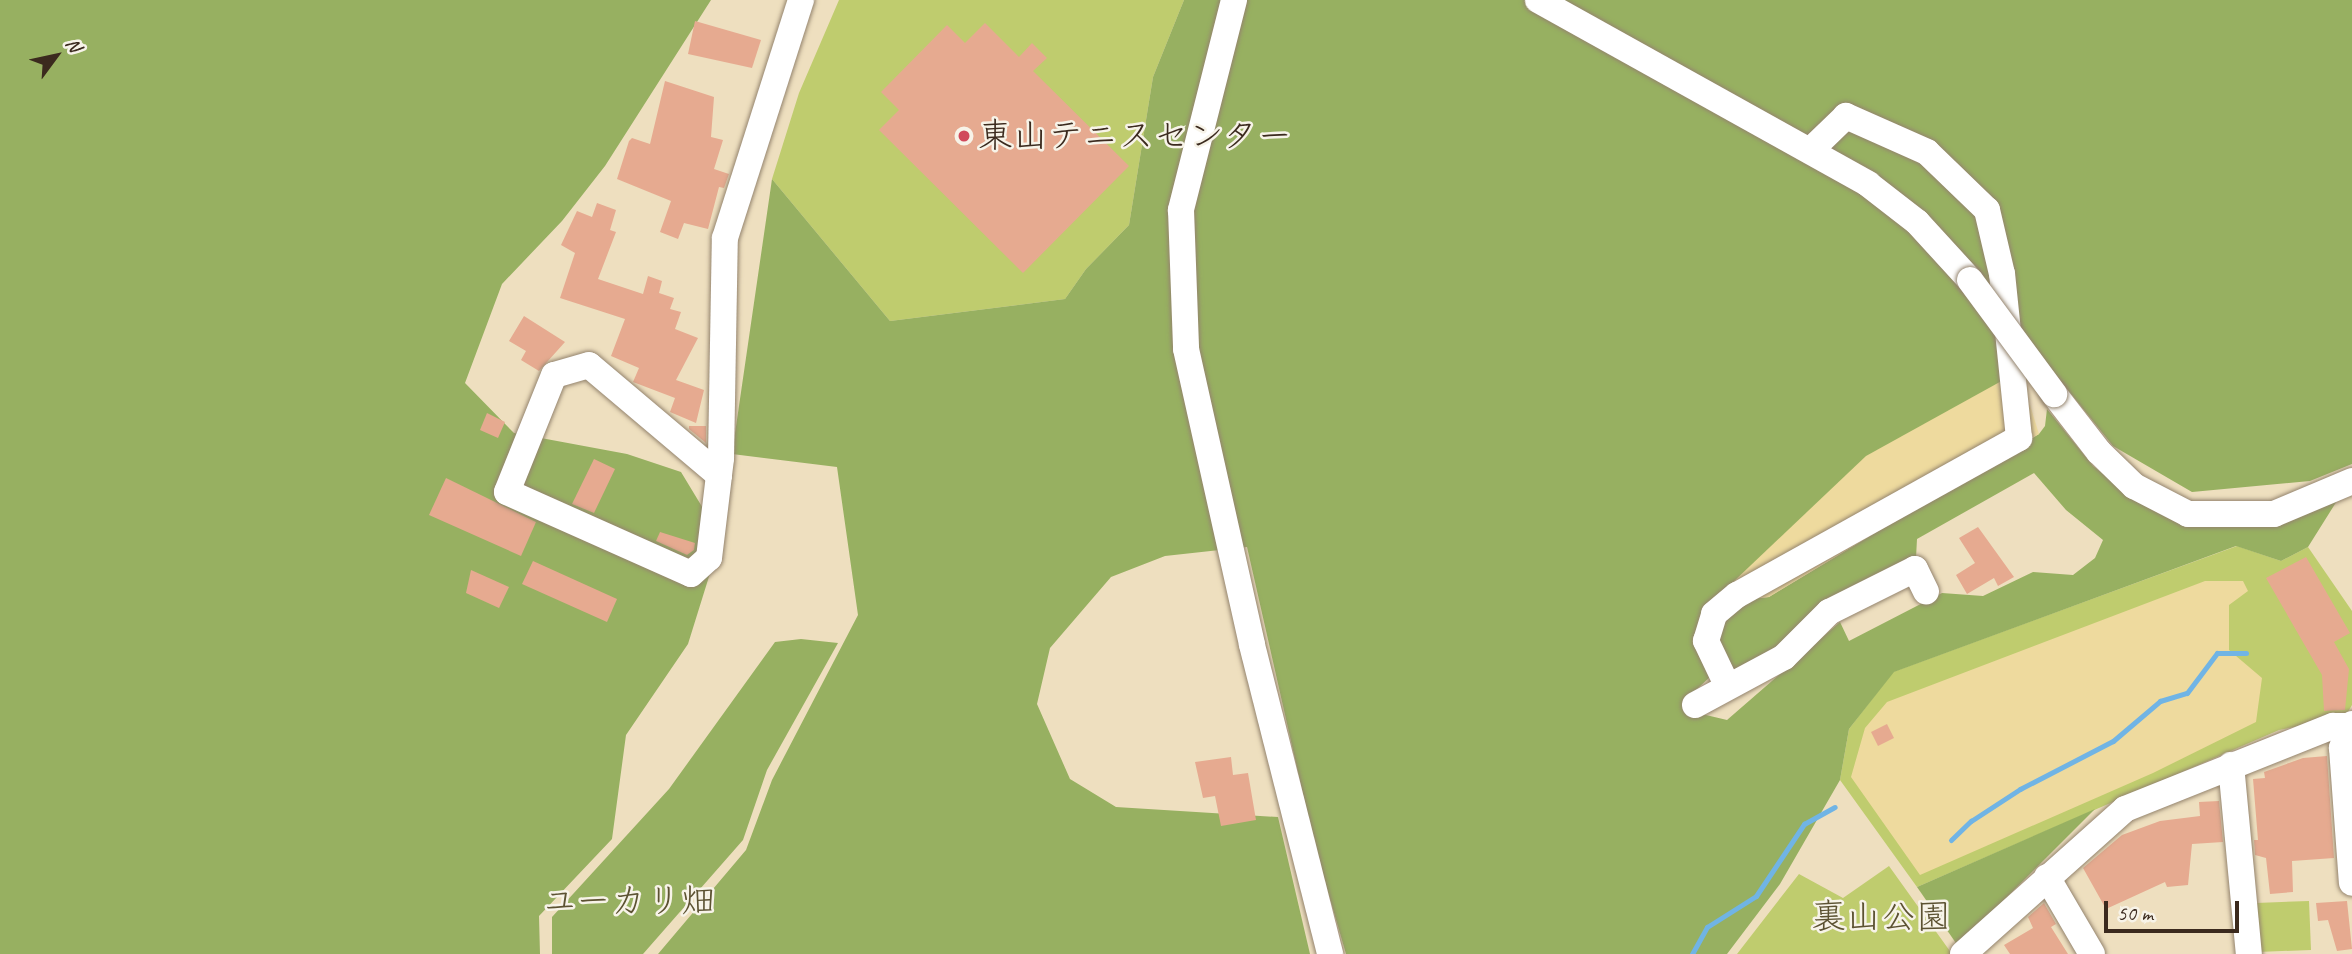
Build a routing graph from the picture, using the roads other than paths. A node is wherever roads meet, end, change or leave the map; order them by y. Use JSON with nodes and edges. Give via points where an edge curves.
{"nodes":[{"id":1,"x":801,"y":0,"type":"edge"},
{"id":2,"x":1234,"y":0,"type":"edge"},
{"id":3,"x":1538,"y":0,"type":"edge"},
{"id":4,"x":1812,"y":149,"type":"junction"},
{"id":5,"x":719,"y":475,"type":"junction"},
{"id":6,"x":2352,"y":481,"type":"edge"},
{"id":7,"x":1926,"y":592,"type":"dead end"},
{"id":8,"x":1727,"y":685,"type":"junction"},
{"id":9,"x":1695,"y":705,"type":"dead end"},
{"id":10,"x":2351,"y":725,"type":"edge"},
{"id":11,"x":2231,"y":765,"type":"junction"},
{"id":12,"x":2047,"y":877,"type":"junction"},
{"id":13,"x":2352,"y":883,"type":"edge"},
{"id":14,"x":1329,"y":954,"type":"edge"},
{"id":15,"x":1964,"y":954,"type":"edge"},
{"id":16,"x":2092,"y":954,"type":"edge"},
{"id":17,"x":2249,"y":954,"type":"edge"}],
"edges":[{"from":1,"to":5,"type":"street","via":[[724,237]]},
{"from":2,"to":14,"type":"street","via":[[1181,210],[1186,349],[1252,645]]},
{"from":3,"to":4,"type":"street"},
{"from":4,"to":6,"type":"street","bridge":true,"via":[[1917,222],[1970,281],[2099,452],[2134,486],[2188,514],[2274,514]]},
{"from":4,"to":8,"type":"street","via":[[1846,116],[1927,152],[1987,210],[2002,274],[2019,438],[1737,595],[1714,614],[1706,641]]},
{"from":5,"to":5,"type":"street","via":[[709,558],[691,574],[507,492],[554,375],[589,365]]},
{"from":7,"to":8,"type":"street","via":[[1914,569],[1829,612],[1784,657]]},
{"from":8,"to":9,"type":"street"},
{"from":10,"to":11,"type":"street","via":[[2333,726]]},
{"from":10,"to":13,"type":"street","via":[[2342,748]]},
{"from":11,"to":12,"type":"street","via":[[2125,809]]},
{"from":11,"to":17,"type":"street"},
{"from":12,"to":15,"type":"street"},
{"from":12,"to":16,"type":"street"}]}
